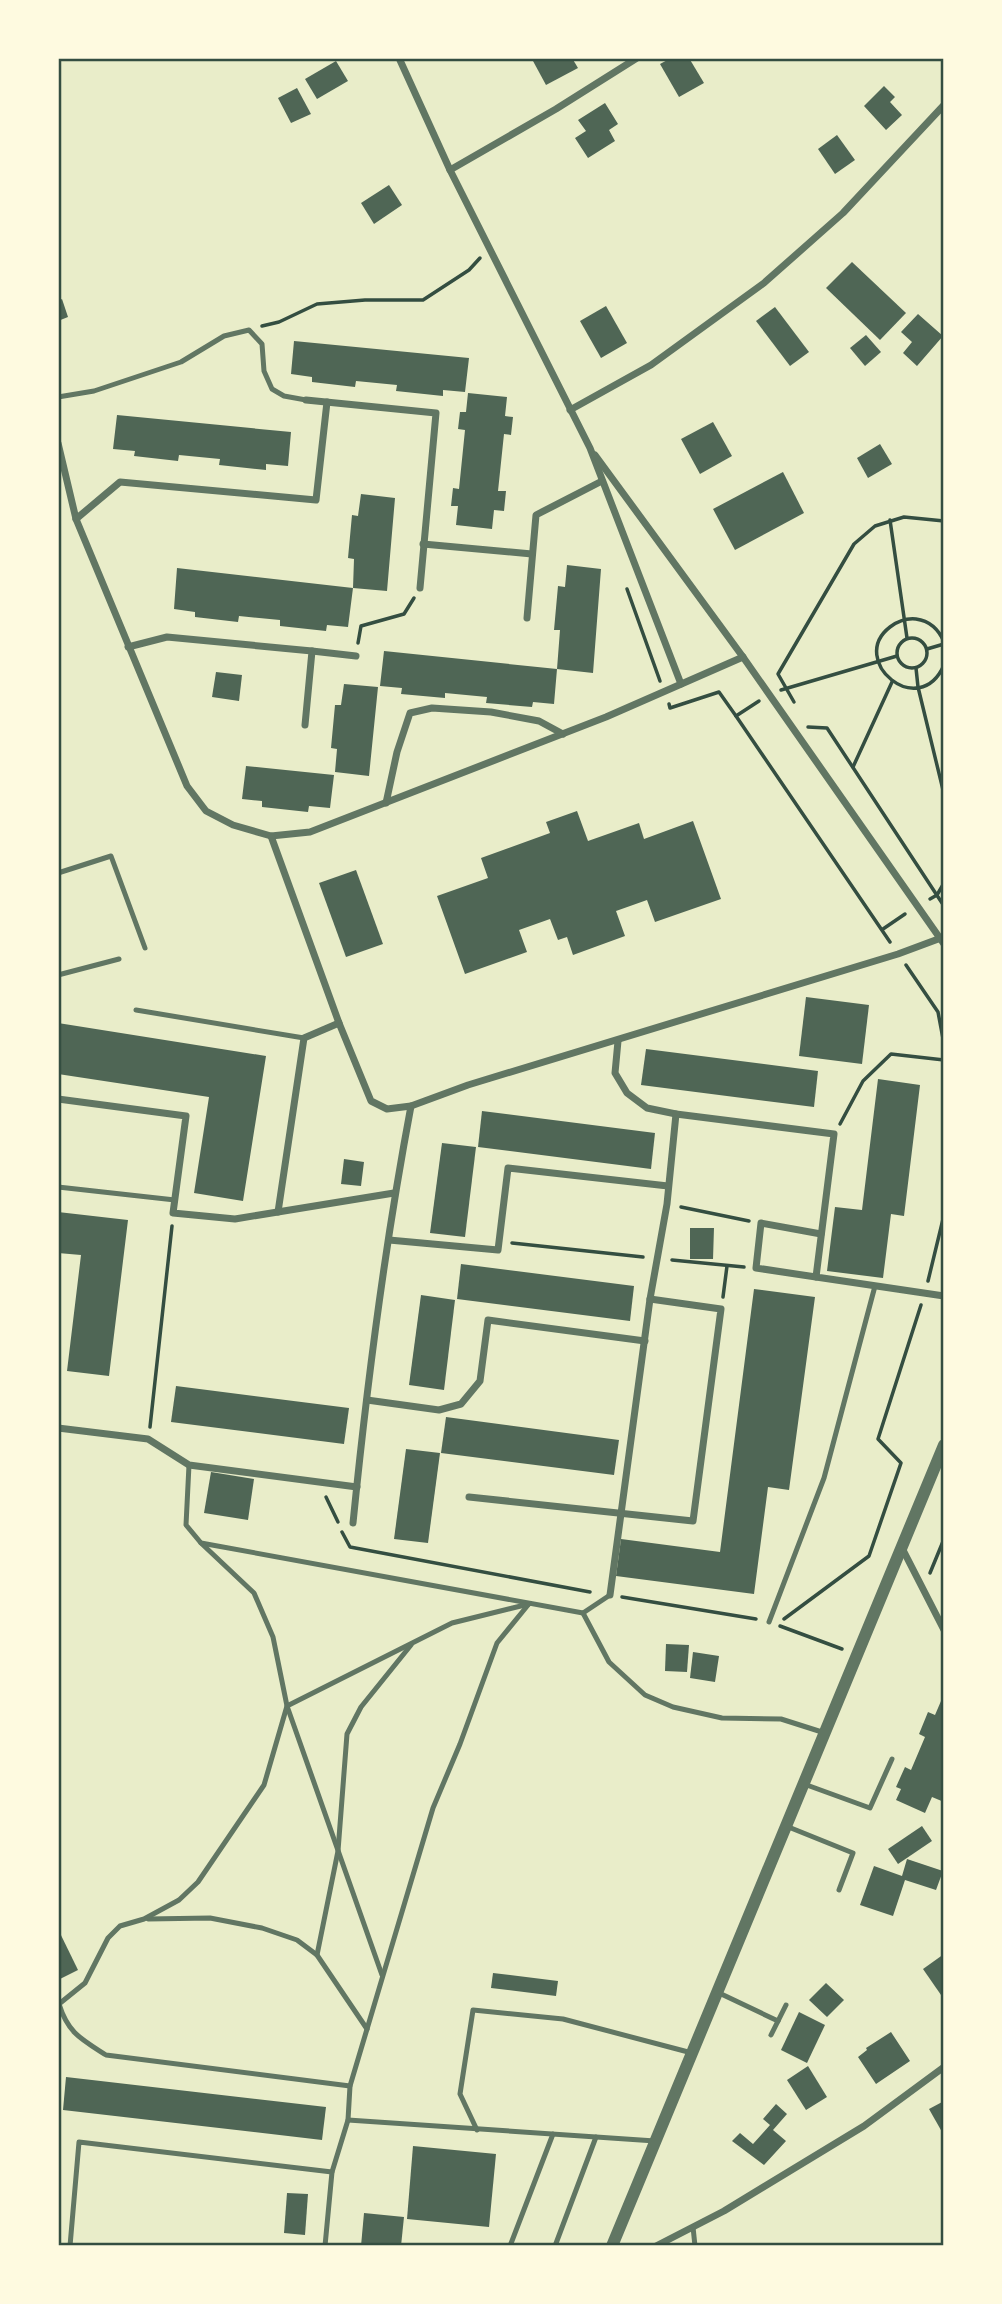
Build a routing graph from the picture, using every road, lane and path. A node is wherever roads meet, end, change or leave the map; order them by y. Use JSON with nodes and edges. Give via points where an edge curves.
{"nodes":[{"id":1,"x":399,"y":58,"type":"edge"},
{"id":2,"x":637,"y":58,"type":"edge"},
{"id":3,"x":944,"y":105,"type":"edge"},
{"id":4,"x":450,"y":170,"type":"junction"},
{"id":5,"x":490,"y":248,"type":"junction"},
{"id":6,"x":249,"y":330,"type":"junction"},
{"id":7,"x":58,"y":397,"type":"edge"},
{"id":8,"x":306,"y":400,"type":"joint"},
{"id":9,"x":327,"y":402,"type":"junction"},
{"id":10,"x":570,"y":411,"type":"junction"},
{"id":11,"x":58,"y":443,"type":"edge"},
{"id":12,"x":590,"y":448,"type":"junction"},
{"id":13,"x":602,"y":481,"type":"junction"},
{"id":14,"x":76,"y":519,"type":"junction"},
{"id":15,"x":890,"y":520,"type":"junction"},
{"id":16,"x":944,"y":521,"type":"edge"},
{"id":17,"x":424,"y":544,"type":"junction"},
{"id":18,"x":532,"y":554,"type":"junction"},
{"id":19,"x":420,"y":588,"type":"joint"},
{"id":20,"x":527,"y":618,"type":"dead end"},
{"id":21,"x":905,"y":619,"type":"junction"},
{"id":22,"x":907,"y":638,"type":"junction"},
{"id":23,"x":944,"y":643,"type":"edge"},
{"id":24,"x":128,"y":647,"type":"junction"},
{"id":25,"x":927,"y":649,"type":"junction"},
{"id":26,"x":312,"y":651,"type":"junction"},
{"id":27,"x":356,"y":656,"type":"joint"},
{"id":28,"x":897,"y":656,"type":"junction"},
{"id":29,"x":743,"y":657,"type":"junction"},
{"id":30,"x":878,"y":661,"type":"junction"},
{"id":31,"x":944,"y":665,"type":"edge"},
{"id":32,"x":916,"y":668,"type":"junction"},
{"id":33,"x":892,"y":682,"type":"junction"},
{"id":34,"x":681,"y":684,"type":"junction"},
{"id":35,"x":918,"y":687,"type":"junction"},
{"id":36,"x":786,"y":688,"type":"junction"},
{"id":37,"x":769,"y":694,"type":"junction"},
{"id":38,"x":797,"y":708,"type":"dead end"},
{"id":39,"x":736,"y":716,"type":"dead end"},
{"id":40,"x":802,"y":717,"type":"dead end"},
{"id":41,"x":305,"y":725,"type":"dead end"},
{"id":42,"x":563,"y":734,"type":"junction"},
{"id":43,"x":853,"y":767,"type":"junction"},
{"id":44,"x":944,"y":794,"type":"edge"},
{"id":45,"x":386,"y":803,"type":"junction"},
{"id":46,"x":271,"y":836,"type":"junction"},
{"id":47,"x":58,"y":873,"type":"edge"},
{"id":48,"x":944,"y":883,"type":"edge"},
{"id":49,"x":937,"y":895,"type":"junction"},
{"id":50,"x":918,"y":905,"type":"junction"},
{"id":51,"x":944,"y":906,"type":"edge"},
{"id":52,"x":883,"y":929,"type":"junction"},
{"id":53,"x":943,"y":941,"type":"edge"},
{"id":54,"x":145,"y":948,"type":"dead end"},
{"id":55,"x":898,"y":954,"type":"junction"},
{"id":56,"x":119,"y":959,"type":"dead end"},
{"id":57,"x":58,"y":975,"type":"edge"},
{"id":58,"x":136,"y":1010,"type":"dead end"},
{"id":59,"x":339,"y":1023,"type":"junction"},
{"id":60,"x":304,"y":1038,"type":"junction"},
{"id":61,"x":618,"y":1041,"type":"junction"},
{"id":62,"x":944,"y":1044,"type":"edge"},
{"id":63,"x":944,"y":1060,"type":"edge"},
{"id":64,"x":58,"y":1099,"type":"edge"},
{"id":65,"x":411,"y":1106,"type":"junction"},
{"id":66,"x":676,"y":1114,"type":"junction"},
{"id":67,"x":834,"y":1134,"type":"junction"},
{"id":68,"x":668,"y":1186,"type":"junction"},
{"id":69,"x":58,"y":1187,"type":"edge"},
{"id":70,"x":394,"y":1193,"type":"junction"},
{"id":71,"x":176,"y":1200,"type":"junction"},
{"id":72,"x":667,"y":1204,"type":"junction"},
{"id":73,"x":278,"y":1212,"type":"junction"},
{"id":74,"x":173,"y":1213,"type":"junction"},
{"id":75,"x":944,"y":1215,"type":"edge"},
{"id":76,"x":761,"y":1223,"type":"junction"},
{"id":77,"x":821,"y":1234,"type":"junction"},
{"id":78,"x":389,"y":1240,"type":"junction"},
{"id":79,"x":499,"y":1242,"type":"junction"},
{"id":80,"x":658,"y":1258,"type":"junction"},
{"id":81,"x":727,"y":1266,"type":"junction"},
{"id":82,"x":756,"y":1268,"type":"junction"},
{"id":83,"x":816,"y":1277,"type":"junction"},
{"id":84,"x":875,"y":1286,"type":"junction"},
{"id":85,"x":925,"y":1292,"type":"junction"},
{"id":86,"x":944,"y":1296,"type":"edge"},
{"id":87,"x":650,"y":1298,"type":"junction"},
{"id":88,"x":721,"y":1309,"type":"junction"},
{"id":89,"x":645,"y":1340,"type":"junction"},
{"id":90,"x":367,"y":1400,"type":"junction"},
{"id":91,"x":58,"y":1428,"type":"edge"},
{"id":92,"x":148,"y":1439,"type":"junction"},
{"id":93,"x":944,"y":1445,"type":"edge"},
{"id":94,"x":189,"y":1465,"type":"junction"},
{"id":95,"x":320,"y":1482,"type":"junction"},
{"id":96,"x":357,"y":1487,"type":"junction"},
{"id":97,"x":469,"y":1497,"type":"dead end"},
{"id":98,"x":619,"y":1514,"type":"junction"},
{"id":99,"x":354,"y":1523,"type":"dead end"},
{"id":100,"x":944,"y":1539,"type":"edge"},
{"id":101,"x":201,"y":1543,"type":"junction"},
{"id":102,"x":902,"y":1548,"type":"junction"},
{"id":103,"x":923,"y":1591,"type":"junction"},
{"id":104,"x":610,"y":1595,"type":"junction"},
{"id":105,"x":529,"y":1604,"type":"junction"},
{"id":106,"x":583,"y":1613,"type":"junction"},
{"id":107,"x":769,"y":1622,"type":"joint"},
{"id":108,"x":944,"y":1630,"type":"edge"},
{"id":109,"x":413,"y":1643,"type":"junction"},
{"id":110,"x":857,"y":1655,"type":"junction"},
{"id":111,"x":287,"y":1706,"type":"junction"},
{"id":112,"x":825,"y":1733,"type":"junction"},
{"id":113,"x":892,"y":1759,"type":"dead end"},
{"id":114,"x":804,"y":1784,"type":"junction"},
{"id":115,"x":786,"y":1826,"type":"junction"},
{"id":116,"x":338,"y":1851,"type":"junction"},
{"id":117,"x":839,"y":1890,"type":"dead end"},
{"id":118,"x":144,"y":1919,"type":"junction"},
{"id":119,"x":317,"y":1955,"type":"junction"},
{"id":120,"x":383,"y":1976,"type":"junction"},
{"id":121,"x":717,"y":1992,"type":"junction"},
{"id":122,"x":58,"y":2005,"type":"edge"},
{"id":123,"x":786,"y":2005,"type":"dead end"},
{"id":124,"x":778,"y":2021,"type":"junction"},
{"id":125,"x":367,"y":2029,"type":"junction"},
{"id":126,"x":771,"y":2035,"type":"dead end"},
{"id":127,"x":692,"y":2053,"type":"junction"},
{"id":128,"x":944,"y":2067,"type":"edge"},
{"id":129,"x":350,"y":2086,"type":"junction"},
{"id":130,"x":348,"y":2120,"type":"junction"},
{"id":131,"x":477,"y":2130,"type":"junction"},
{"id":132,"x":553,"y":2134,"type":"junction"},
{"id":133,"x":596,"y":2137,"type":"junction"},
{"id":134,"x":655,"y":2141,"type":"junction"},
{"id":135,"x":332,"y":2172,"type":"junction"},
{"id":136,"x":693,"y":2227,"type":"junction"},
{"id":137,"x":70,"y":2246,"type":"edge"},
{"id":138,"x":325,"y":2246,"type":"edge"},
{"id":139,"x":510,"y":2246,"type":"edge"},
{"id":140,"x":555,"y":2246,"type":"edge"},
{"id":141,"x":612,"y":2246,"type":"edge"},
{"id":142,"x":656,"y":2246,"type":"edge"},
{"id":143,"x":695,"y":2246,"type":"edge"}],
"edges":[{"from":1,"to":4,"type":"street"},
{"from":2,"to":4,"type":"street"},
{"from":3,"to":10,"type":"street","via":[[843,213],[764,283],[651,365]]},
{"from":4,"to":5,"type":"street"},
{"from":5,"to":6,"type":"path","via":[[469,270],[423,300],[317,304]]},
{"from":5,"to":10,"type":"street"},
{"from":6,"to":7,"type":"lane","via":[[224,336],[181,362],[94,391]]},
{"from":6,"to":8,"type":"lane","via":[[262,344],[264,371],[272,389]]},
{"from":8,"to":9,"type":"street"},
{"from":9,"to":14,"type":"street","via":[[316,500],[120,482]]},
{"from":9,"to":17,"type":"street","via":[[436,413]]},
{"from":10,"to":12,"type":"street"},
{"from":11,"to":14,"type":"street"},
{"from":12,"to":13,"type":"street"},
{"from":12,"to":29,"type":"street"},
{"from":13,"to":18,"type":"street","via":[[536,515]]},
{"from":13,"to":34,"type":"street"},
{"from":14,"to":24,"type":"street"},
{"from":15,"to":16,"type":"path"},
{"from":15,"to":21,"type":"path"},
{"from":15,"to":36,"type":"path","via":[[854,544],[778,674]]},
{"from":17,"to":18,"type":"street"},
{"from":17,"to":19,"type":"street"},
{"from":18,"to":20,"type":"street"},
{"from":19,"to":27,"type":"path","via":[[404,614],[362,626]]},
{"from":21,"to":22,"type":"path"},
{"from":21,"to":23,"type":"path","via":[[928,623]]},
{"from":21,"to":30,"type":"path","via":[[893,624],[880,639]]},
{"from":22,"to":25,"type":"path","via":[[921,640]]},
{"from":22,"to":28,"type":"path","via":[[899,644]]},
{"from":23,"to":25,"type":"path"},
{"from":24,"to":26,"type":"street","via":[[167,637]]},
{"from":24,"to":46,"type":"street","via":[[187,786],[206,811]]},
{"from":25,"to":32,"type":"path","via":[[923,663]]},
{"from":26,"to":27,"type":"street"},
{"from":26,"to":41,"type":"street"},
{"from":28,"to":30,"type":"path"},
{"from":28,"to":32,"type":"path","via":[[905,667]]},
{"from":29,"to":34,"type":"street"},
{"from":29,"to":37,"type":"street"},
{"from":30,"to":33,"type":"path"},
{"from":30,"to":36,"type":"path"},
{"from":31,"to":35,"type":"path","via":[[935,679]]},
{"from":32,"to":35,"type":"path"},
{"from":33,"to":35,"type":"path"},
{"from":33,"to":43,"type":"path"},
{"from":34,"to":42,"type":"street"},
{"from":35,"to":44,"type":"path"},
{"from":36,"to":37,"type":"path"},
{"from":36,"to":38,"type":"path"},
{"from":37,"to":50,"type":"street"},
{"from":39,"to":52,"type":"path"},
{"from":40,"to":43,"type":"path","via":[[808,727],[827,728]]},
{"from":42,"to":45,"type":"street"},
{"from":42,"to":45,"type":"street","via":[[539,721],[491,712],[432,708],[411,713]]},
{"from":43,"to":49,"type":"path"},
{"from":45,"to":46,"type":"street","via":[[310,832]]},
{"from":46,"to":59,"type":"street"},
{"from":47,"to":54,"type":"lane","via":[[111,856]]},
{"from":48,"to":49,"type":"path"},
{"from":49,"to":50,"type":"path"},
{"from":49,"to":51,"type":"path"},
{"from":50,"to":52,"type":"path"},
{"from":50,"to":53,"type":"street"},
{"from":52,"to":55,"type":"path"},
{"from":53,"to":55,"type":"street"},
{"from":55,"to":61,"type":"street"},
{"from":55,"to":62,"type":"path","via":[[939,1012]]},
{"from":56,"to":57,"type":"lane"},
{"from":58,"to":60,"type":"lane"},
{"from":59,"to":60,"type":"street"},
{"from":59,"to":65,"type":"street","via":[[371,1101],[387,1109]]},
{"from":60,"to":73,"type":"street"},
{"from":61,"to":65,"type":"street"},
{"from":61,"to":66,"type":"street","via":[[615,1073],[627,1093],[647,1108]]},
{"from":63,"to":67,"type":"path","via":[[891,1054],[863,1082]]},
{"from":64,"to":71,"type":"street","via":[[186,1116]]},
{"from":65,"to":70,"type":"street"},
{"from":66,"to":67,"type":"street"},
{"from":66,"to":68,"type":"street"},
{"from":67,"to":77,"type":"street"},
{"from":68,"to":72,"type":"street"},
{"from":68,"to":79,"type":"street","via":[[508,1168]]},
{"from":69,"to":71,"type":"lane"},
{"from":70,"to":73,"type":"street"},
{"from":70,"to":78,"type":"street"},
{"from":71,"to":74,"type":"street"},
{"from":72,"to":76,"type":"path"},
{"from":72,"to":80,"type":"street"},
{"from":73,"to":74,"type":"street","via":[[235,1219]]},
{"from":74,"to":92,"type":"path"},
{"from":75,"to":85,"type":"path"},
{"from":76,"to":77,"type":"street"},
{"from":76,"to":82,"type":"street"},
{"from":77,"to":83,"type":"street"},
{"from":78,"to":79,"type":"street","via":[[498,1250]]},
{"from":78,"to":90,"type":"street"},
{"from":79,"to":80,"type":"path"},
{"from":80,"to":81,"type":"path"},
{"from":80,"to":87,"type":"street"},
{"from":81,"to":82,"type":"path"},
{"from":81,"to":88,"type":"path"},
{"from":82,"to":83,"type":"street"},
{"from":83,"to":84,"type":"street"},
{"from":84,"to":85,"type":"street"},
{"from":84,"to":107,"type":"lane","via":[[824,1478]]},
{"from":85,"to":86,"type":"street"},
{"from":85,"to":110,"type":"path","via":[[878,1439],[901,1463],[869,1556],[777,1625]]},
{"from":87,"to":88,"type":"street"},
{"from":87,"to":89,"type":"street"},
{"from":88,"to":98,"type":"street","via":[[693,1521]]},
{"from":89,"to":90,"type":"street","via":[[488,1320],[480,1381],[461,1404],[439,1410]]},
{"from":89,"to":98,"type":"street"},
{"from":90,"to":96,"type":"street"},
{"from":91,"to":92,"type":"street"},
{"from":92,"to":94,"type":"street"},
{"from":93,"to":102,"type":"street"},
{"from":94,"to":95,"type":"street"},
{"from":94,"to":101,"type":"lane","via":[[186,1525]]},
{"from":95,"to":96,"type":"street"},
{"from":95,"to":104,"type":"path","via":[[349,1547]]},
{"from":96,"to":99,"type":"street"},
{"from":97,"to":98,"type":"street"},
{"from":98,"to":104,"type":"street"},
{"from":100,"to":103,"type":"path"},
{"from":101,"to":105,"type":"lane"},
{"from":101,"to":111,"type":"lane","via":[[254,1593],[273,1637]]},
{"from":102,"to":103,"type":"street"},
{"from":102,"to":110,"type":"street"},
{"from":103,"to":108,"type":"street"},
{"from":104,"to":106,"type":"lane"},
{"from":104,"to":107,"type":"path"},
{"from":105,"to":106,"type":"lane"},
{"from":105,"to":109,"type":"lane","via":[[452,1623]]},
{"from":105,"to":120,"type":"lane","via":[[497,1643],[433,1808]]},
{"from":106,"to":112,"type":"lane","via":[[609,1662],[645,1695],[722,1718],[781,1719]]},
{"from":109,"to":111,"type":"lane"},
{"from":109,"to":116,"type":"lane","via":[[361,1707],[347,1734]]},
{"from":110,"to":112,"type":"street"},
{"from":111,"to":116,"type":"lane"},
{"from":111,"to":118,"type":"lane","via":[[264,1785],[198,1882],[179,1900]]},
{"from":112,"to":114,"type":"street"},
{"from":113,"to":114,"type":"lane","via":[[870,1808]]},
{"from":114,"to":115,"type":"street"},
{"from":115,"to":117,"type":"lane","via":[[853,1853]]},
{"from":115,"to":121,"type":"street"},
{"from":116,"to":119,"type":"lane"},
{"from":116,"to":120,"type":"lane"},
{"from":118,"to":119,"type":"lane","via":[[210,1917],[297,1940]]},
{"from":118,"to":122,"type":"lane","via":[[120,1926],[108,1937],[85,1983]]},
{"from":119,"to":125,"type":"lane"},
{"from":120,"to":125,"type":"lane"},
{"from":121,"to":124,"type":"lane"},
{"from":121,"to":127,"type":"street"},
{"from":122,"to":129,"type":"lane","via":[[73,2033],[106,2055]]},
{"from":123,"to":124,"type":"lane"},
{"from":124,"to":126,"type":"lane"},
{"from":125,"to":129,"type":"lane"},
{"from":127,"to":131,"type":"lane","via":[[563,2019],[472,2010],[460,2094]]},
{"from":127,"to":134,"type":"street"},
{"from":128,"to":136,"type":"street","via":[[864,2126]]},
{"from":129,"to":130,"type":"lane"},
{"from":130,"to":131,"type":"lane"},
{"from":130,"to":135,"type":"lane"},
{"from":131,"to":132,"type":"lane"},
{"from":132,"to":133,"type":"lane"},
{"from":132,"to":139,"type":"lane"},
{"from":133,"to":134,"type":"lane"},
{"from":133,"to":140,"type":"lane"},
{"from":134,"to":141,"type":"street"},
{"from":135,"to":137,"type":"lane","via":[[79,2142]]},
{"from":135,"to":138,"type":"lane"},
{"from":136,"to":142,"type":"street"},
{"from":136,"to":143,"type":"lane"}]}
